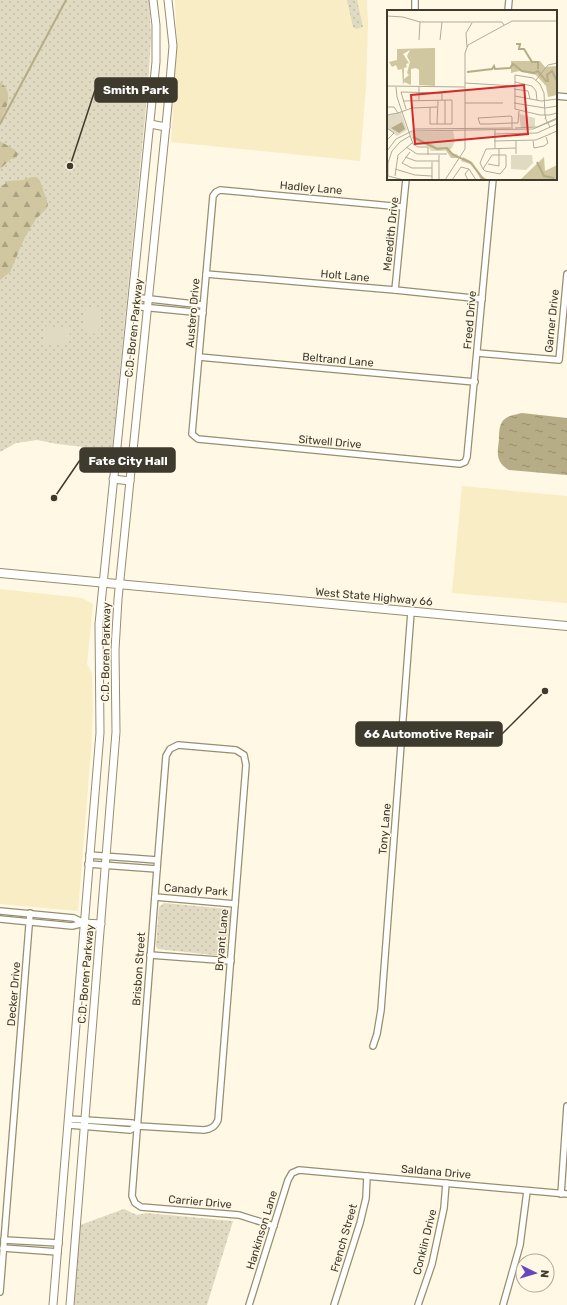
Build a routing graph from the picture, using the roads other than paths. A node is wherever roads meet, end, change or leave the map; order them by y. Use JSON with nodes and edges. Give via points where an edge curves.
{"nodes":[{"id":1,"x":154,"y":0,"type":"edge"},
{"id":2,"x":168,"y":0,"type":"edge"},
{"id":3,"x":509,"y":0,"type":"edge"},
{"id":4,"x":508,"y":10,"type":"edge"},
{"id":5,"x":557,"y":96,"type":"edge"},
{"id":6,"x":567,"y":97,"type":"edge"},
{"id":7,"x":150,"y":124,"type":"junction"},
{"id":8,"x":166,"y":127,"type":"junction"},
{"id":9,"x":406,"y":180,"type":"edge"},
{"id":10,"x":493,"y":180,"type":"edge"},
{"id":11,"x":216,"y":192,"type":"joint"},
{"id":12,"x":403,"y":207,"type":"junction"},
{"id":13,"x":206,"y":274,"type":"junction"},
{"id":14,"x":567,"y":274,"type":"edge"},
{"id":15,"x":395,"y":290,"type":"junction"},
{"id":16,"x":132,"y":297,"type":"junction"},
{"id":17,"x":148,"y":299,"type":"junction"},
{"id":18,"x":482,"y":300,"type":"junction"},
{"id":19,"x":203,"y":305,"type":"junction"},
{"id":20,"x":131,"y":306,"type":"junction"},
{"id":21,"x":147,"y":308,"type":"junction"},
{"id":22,"x":203,"y":312,"type":"junction"},
{"id":23,"x":477,"y":353,"type":"junction"},
{"id":24,"x":199,"y":357,"type":"junction"},
{"id":25,"x":475,"y":382,"type":"junction"},
{"id":26,"x":194,"y":437,"type":"joint"},
{"id":27,"x":465,"y":462,"type":"joint"},
{"id":28,"x":113,"y":479,"type":"junction"},
{"id":29,"x":130,"y":481,"type":"junction"},
{"id":30,"x":0,"y":573,"type":"edge"},
{"id":31,"x":103,"y":583,"type":"junction"},
{"id":32,"x":120,"y":585,"type":"junction"},
{"id":33,"x":411,"y":612,"type":"junction"},
{"id":34,"x":567,"y":626,"type":"edge"},
{"id":35,"x":244,"y":755,"type":"joint"},
{"id":36,"x":89,"y":855,"type":"junction"},
{"id":37,"x":106,"y":857,"type":"junction"},
{"id":38,"x":157,"y":860,"type":"junction"},
{"id":39,"x":88,"y":864,"type":"junction"},
{"id":40,"x":106,"y":866,"type":"junction"},
{"id":41,"x":157,"y":869,"type":"junction"},
{"id":42,"x":154,"y":897,"type":"junction"},
{"id":43,"x":235,"y":904,"type":"junction"},
{"id":44,"x":0,"y":911,"type":"edge"},
{"id":45,"x":30,"y":913,"type":"junction"},
{"id":46,"x":0,"y":919,"type":"edge"},
{"id":47,"x":30,"y":922,"type":"junction"},
{"id":48,"x":84,"y":923,"type":"junction"},
{"id":49,"x":101,"y":924,"type":"junction"},
{"id":50,"x":150,"y":955,"type":"junction"},
{"id":51,"x":230,"y":961,"type":"junction"},
{"id":52,"x":373,"y":1046,"type":"dead end"},
{"id":53,"x":567,"y":1106,"type":"edge"},
{"id":54,"x":69,"y":1122,"type":"junction"},
{"id":55,"x":85,"y":1123,"type":"junction"},
{"id":56,"x":138,"y":1126,"type":"junction"},
{"id":57,"x":303,"y":1169,"type":"joint"},
{"id":58,"x":367,"y":1176,"type":"junction"},
{"id":59,"x":446,"y":1183,"type":"junction"},
{"id":60,"x":527,"y":1191,"type":"junction"},
{"id":61,"x":132,"y":1192,"type":"joint"},
{"id":62,"x":560,"y":1194,"type":"junction"},
{"id":63,"x":567,"y":1194,"type":"edge"},
{"id":64,"x":274,"y":1226,"type":"junction"},
{"id":65,"x":4,"y":1240,"type":"junction"},
{"id":66,"x":59,"y":1243,"type":"junction"},
{"id":67,"x":4,"y":1248,"type":"junction"},
{"id":68,"x":58,"y":1252,"type":"junction"},
{"id":69,"x":0,"y":1292,"type":"edge"},
{"id":70,"x":53,"y":1305,"type":"edge"},
{"id":71,"x":70,"y":1305,"type":"edge"},
{"id":72,"x":249,"y":1305,"type":"edge"},
{"id":73,"x":334,"y":1305,"type":"edge"},
{"id":74,"x":418,"y":1305,"type":"edge"},
{"id":75,"x":503,"y":1305,"type":"edge"}],
"edges":[{"from":1,"to":7,"type":"street","name":"C.D. Boren Parkway","via":[[156,56]]},
{"from":2,"to":8,"type":"street","name":"C.D. Boren Parkway","via":[[173,46]]},
{"from":3,"to":4,"type":"street"},
{"from":5,"to":6,"type":"street"},
{"from":7,"to":8,"type":"street"},
{"from":7,"to":16,"type":"street","name":"C.D. Boren Parkway"},
{"from":8,"to":17,"type":"street","name":"C.D. Boren Parkway"},
{"from":9,"to":12,"type":"street","name":"Meredith Drive"},
{"from":10,"to":18,"type":"street","name":"Freed Drive"},
{"from":11,"to":12,"type":"street","name":"Hadley Lane","via":[[220,190]]},
{"from":11,"to":13,"type":"street","name":"Austero Drive","via":[[213,196]]},
{"from":12,"to":15,"type":"street","name":"Meredith Drive"},
{"from":13,"to":15,"type":"street","name":"Holt Lane"},
{"from":13,"to":19,"type":"street","name":"Austero Drive"},
{"from":14,"to":23,"type":"street","name":"Garner Drive","via":[[559,360]]},
{"from":15,"to":18,"type":"street","name":"Holt Lane"},
{"from":16,"to":17,"type":"street"},
{"from":16,"to":20,"type":"street","name":"C.D. Boren Parkway"},
{"from":17,"to":19,"type":"street"},
{"from":17,"to":21,"type":"street","name":"C.D. Boren Parkway"},
{"from":18,"to":23,"type":"street","name":"Freed Drive"},
{"from":19,"to":22,"type":"street","name":"Austero Drive"},
{"from":20,"to":21,"type":"street"},
{"from":20,"to":28,"type":"street","name":"C.D. Boren Parkway"},
{"from":21,"to":22,"type":"street"},
{"from":21,"to":29,"type":"street","name":"C.D. Boren Parkway"},
{"from":22,"to":24,"type":"street","name":"Austero Drive"},
{"from":23,"to":25,"type":"street","name":"Freed Drive"},
{"from":24,"to":25,"type":"street","name":"Beltrand Lane"},
{"from":24,"to":26,"type":"street","name":"Austero Drive","via":[[192,434]]},
{"from":25,"to":27,"type":"street","name":"Freed Drive"},
{"from":26,"to":27,"type":"street","name":"Sitwell Drive","via":[[460,464]]},
{"from":28,"to":29,"type":"street"},
{"from":28,"to":31,"type":"street","name":"C.D. Boren Parkway"},
{"from":29,"to":32,"type":"street","name":"C.D. Boren Parkway"},
{"from":30,"to":31,"type":"main road","name":"West State Highway 66"},
{"from":31,"to":32,"type":"main road","name":"West State Highway 66"},
{"from":31,"to":36,"type":"street","name":"C.D. Boren Parkway","via":[[99,624],[100,733]]},
{"from":32,"to":33,"type":"main road","name":"West State Highway 66"},
{"from":32,"to":37,"type":"street","name":"C.D. Boren Parkway","via":[[115,650],[116,732]]},
{"from":33,"to":34,"type":"main road","name":"West State Highway 66"},
{"from":33,"to":52,"type":"street","name":"Tony Lane","via":[[380,1010]]},
{"from":35,"to":38,"type":"street","name":"Brisbon Street","via":[[236,750],[178,745],[170,749],[166,756]]},
{"from":35,"to":43,"type":"street","name":"Bryant Lane","via":[[246,765]]},
{"from":36,"to":37,"type":"street"},
{"from":36,"to":39,"type":"street","name":"C.D. Boren Parkway"},
{"from":37,"to":38,"type":"street"},
{"from":37,"to":40,"type":"street","name":"C.D. Boren Parkway"},
{"from":38,"to":41,"type":"street","name":"Brisbon Street"},
{"from":39,"to":40,"type":"street"},
{"from":39,"to":48,"type":"street","name":"C.D. Boren Parkway"},
{"from":40,"to":41,"type":"street"},
{"from":40,"to":49,"type":"street","name":"C.D. Boren Parkway"},
{"from":41,"to":42,"type":"street","name":"Brisbon Street"},
{"from":42,"to":43,"type":"street","name":"Canady Park"},
{"from":42,"to":50,"type":"street","name":"Brisbon Street"},
{"from":43,"to":51,"type":"street","name":"Bryant Lane"},
{"from":44,"to":45,"type":"street"},
{"from":45,"to":47,"type":"street","name":"Decker Drive"},
{"from":45,"to":48,"type":"street","via":[[74,918]]},
{"from":46,"to":47,"type":"street"},
{"from":47,"to":48,"type":"street","via":[[72,926]]},
{"from":47,"to":65,"type":"street","name":"Decker Drive"},
{"from":48,"to":49,"type":"street"},
{"from":48,"to":54,"type":"street","name":"C.D. Boren Parkway"},
{"from":49,"to":55,"type":"street","name":"C.D. Boren Parkway"},
{"from":50,"to":51,"type":"street"},
{"from":50,"to":56,"type":"street","name":"Brisbon Street"},
{"from":51,"to":56,"type":"street","name":"Bryant Lane","via":[[218,1120],[214,1127],[204,1130]]},
{"from":53,"to":62,"type":"street"},
{"from":54,"to":55,"type":"street"},
{"from":54,"to":66,"type":"street","name":"C.D. Boren Parkway"},
{"from":55,"to":56,"type":"street","via":[[132,1123]]},
{"from":55,"to":71,"type":"street","name":"C.D. Boren Parkway"},
{"from":56,"to":61,"type":"street","name":"Brisbon Street"},
{"from":57,"to":58,"type":"street","name":"Saldana Drive"},
{"from":57,"to":64,"type":"street","name":"Hankinson Lane","via":[[295,1171],[290,1177]]},
{"from":58,"to":59,"type":"street","name":"Saldana Drive"},
{"from":58,"to":73,"type":"street","name":"French Street","via":[[366,1198],[360,1223]]},
{"from":59,"to":60,"type":"street","name":"Saldana Drive"},
{"from":59,"to":74,"type":"street","name":"Conklin Drive","via":[[444,1208],[432,1264]]},
{"from":60,"to":62,"type":"street","name":"Saldana Drive"},
{"from":60,"to":75,"type":"street","via":[[520,1245]]},
{"from":61,"to":64,"type":"street","name":"Carrier Drive","via":[[135,1203],[142,1207],[239,1215]]},
{"from":62,"to":63,"type":"street","name":"Saldana Drive"},
{"from":64,"to":72,"type":"street","name":"Hankinson Lane"},
{"from":65,"to":66,"type":"street"},
{"from":65,"to":67,"type":"street","name":"Decker Drive"},
{"from":66,"to":68,"type":"street","name":"C.D. Boren Parkway"},
{"from":67,"to":68,"type":"street"},
{"from":67,"to":69,"type":"street","name":"Decker Drive"},
{"from":68,"to":70,"type":"street","name":"C.D. Boren Parkway"}]}
